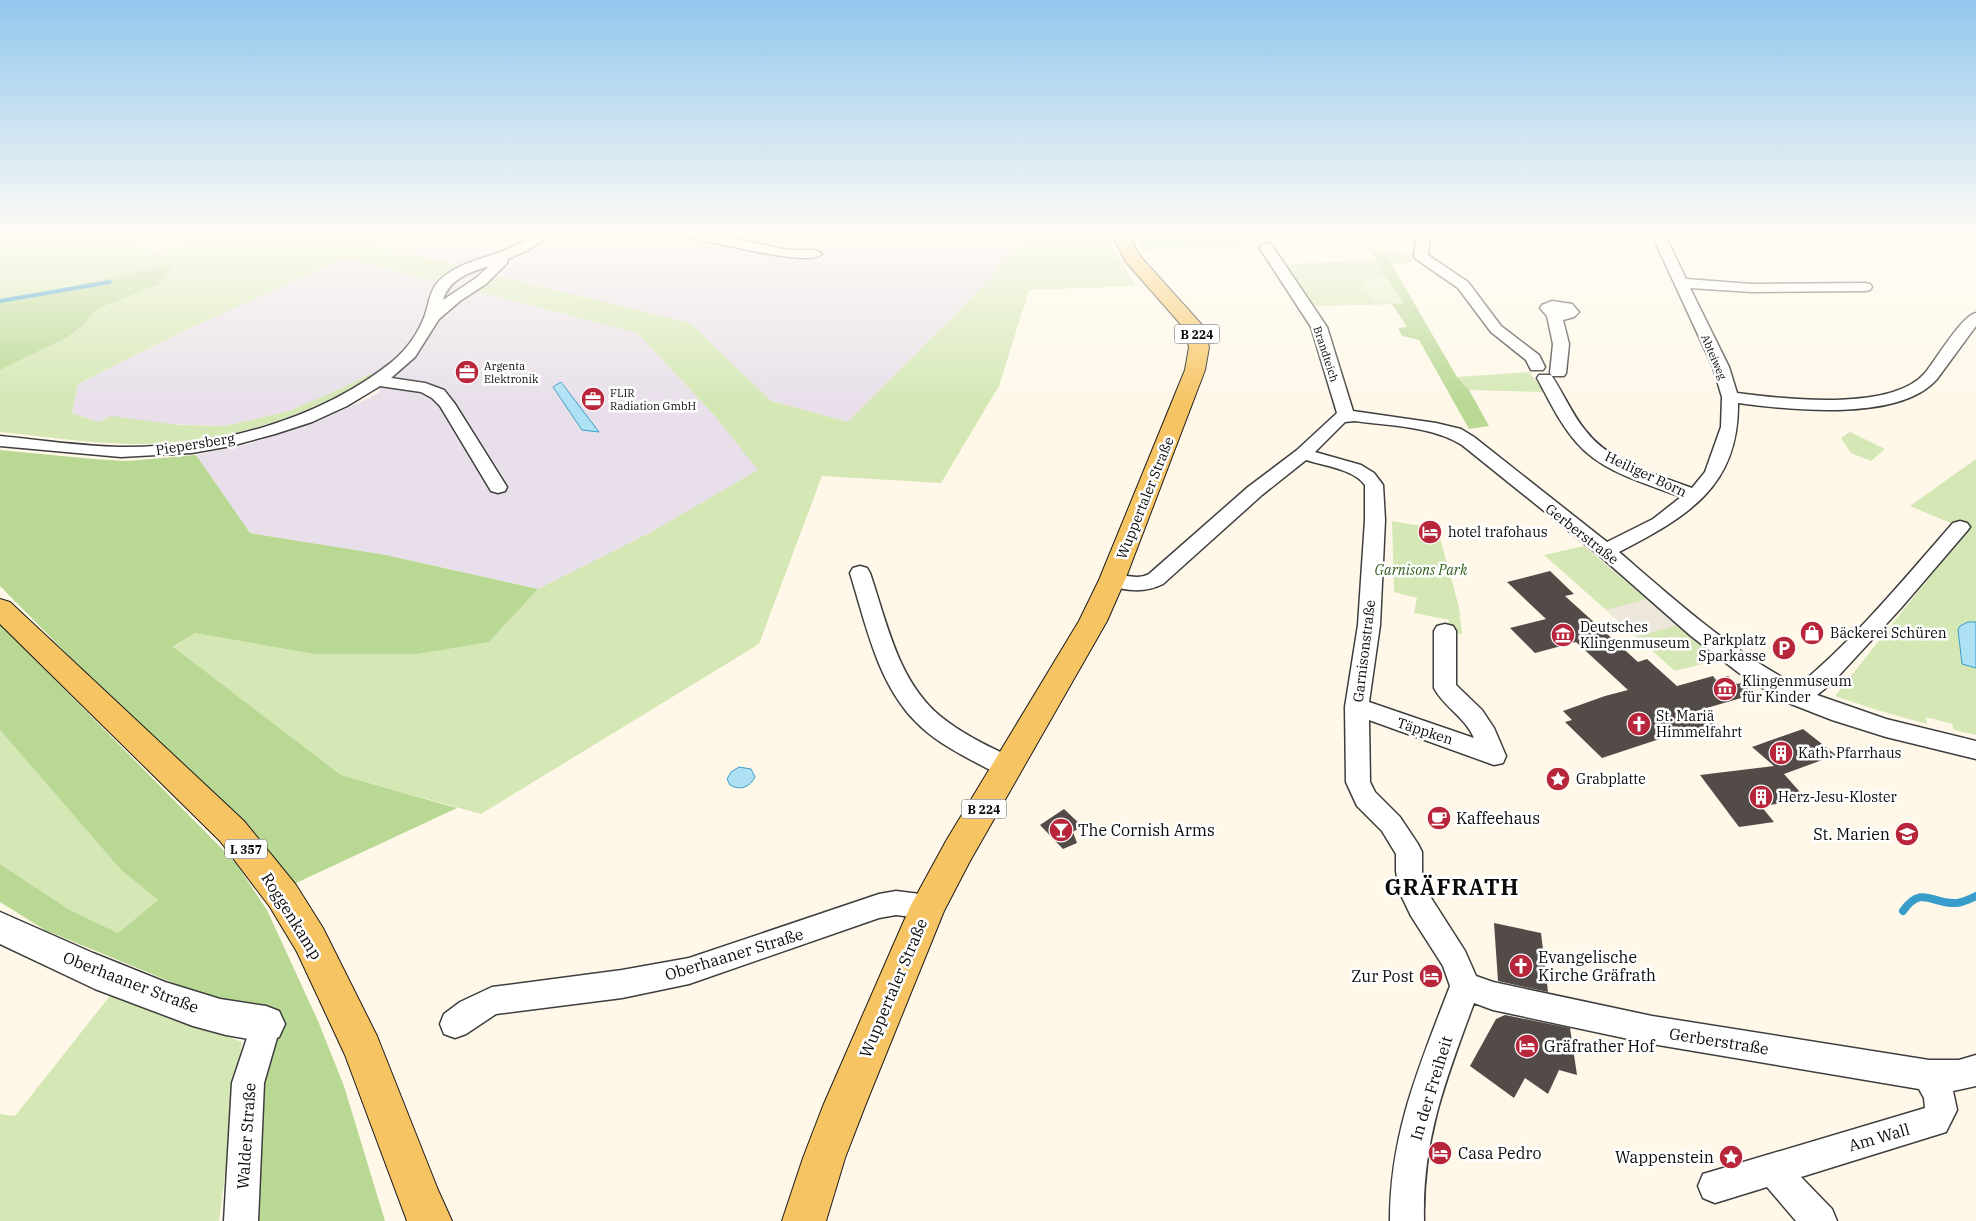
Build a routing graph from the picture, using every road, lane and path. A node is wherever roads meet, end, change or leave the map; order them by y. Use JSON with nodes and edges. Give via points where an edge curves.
{"nodes":[{"id":1,"x":467,"y":290,"type":"edge"},
{"id":2,"x":1161,"y":290,"type":"edge"},
{"id":3,"x":1294,"y":290,"type":"edge"},
{"id":4,"x":1467,"y":290,"type":"edge"},
{"id":5,"x":1684,"y":290,"type":"edge"},
{"id":6,"x":1554,"y":313,"type":"dead end"},
{"id":7,"x":1976,"y":317,"type":"edge"},
{"id":8,"x":1547,"y":373,"type":"junction"},
{"id":9,"x":379,"y":381,"type":"junction"},
{"id":10,"x":1730,"y":397,"type":"junction"},
{"id":11,"x":1346,"y":415,"type":"junction"},
{"id":12,"x":0,"y":441,"type":"edge"},
{"id":13,"x":1303,"y":454,"type":"junction"},
{"id":14,"x":498,"y":487,"type":"dead end"},
{"id":15,"x":1695,"y":496,"type":"junction"},
{"id":16,"x":1960,"y":527,"type":"dead end"},
{"id":17,"x":1606,"y":552,"type":"junction"},
{"id":18,"x":860,"y":573,"type":"dead end"},
{"id":19,"x":1112,"y":580,"type":"junction"},
{"id":20,"x":0,"y":608,"type":"edge"},
{"id":21,"x":1445,"y":631,"type":"dead end"},
{"id":22,"x":1799,"y":698,"type":"junction"},
{"id":23,"x":1357,"y":707,"type":"junction"},
{"id":24,"x":1976,"y":750,"type":"edge"},
{"id":25,"x":1008,"y":767,"type":"junction"},
{"id":26,"x":928,"y":907,"type":"junction"},
{"id":27,"x":0,"y":927,"type":"edge"},
{"id":28,"x":1465,"y":986,"type":"junction"},
{"id":29,"x":266,"y":1024,"type":"joint"},
{"id":30,"x":454,"y":1024,"type":"dead end"},
{"id":31,"x":1976,"y":1070,"type":"edge"},
{"id":32,"x":1929,"y":1075,"type":"junction"},
{"id":33,"x":1779,"y":1175,"type":"junction"},
{"id":34,"x":1715,"y":1186,"type":"dead end"},
{"id":35,"x":802,"y":1218,"type":"edge"},
{"id":36,"x":241,"y":1221,"type":"edge"},
{"id":37,"x":430,"y":1221,"type":"edge"},
{"id":38,"x":1408,"y":1221,"type":"edge"},
{"id":39,"x":1820,"y":1221,"type":"edge"}],
"edges":[{"from":1,"to":9,"type":"street","name":"Piepersberg","via":[[433,316],[411,352]]},
{"from":2,"to":19,"type":"main road","name":"Wuppertaler Straße","number":"B 224","via":[[1193,326],[1200,352]]},
{"from":3,"to":11,"type":"street","name":"Brandteich","via":[[1319,327]]},
{"from":4,"to":8,"type":"street","name":"Heiliger Born","via":[[1496,329]]},
{"from":5,"to":10,"type":"street","name":"Abteiweg","via":[[1721,367]]},
{"from":6,"to":8,"type":"street","via":[[1560,344]]},
{"from":7,"to":10,"type":"street","via":[[1926,382],[1894,396],[1825,405]]},
{"from":8,"to":15,"type":"street","name":"Heiliger Born","via":[[1562,408],[1582,438],[1593,448],[1619,464]]},
{"from":9,"to":12,"type":"street","name":"Piepersberg","via":[[344,401],[292,422],[198,446],[121,452]]},
{"from":9,"to":14,"type":"street","via":[[425,388],[438,394]]},
{"from":10,"to":15,"type":"street","name":"Abteiweg","via":[[1730,427],[1722,454],[1712,476]]},
{"from":11,"to":13,"type":"street","via":[[1340,417]]},
{"from":11,"to":17,"type":"street","name":"Gerberstraße","via":[[1427,426],[1459,435]]},
{"from":13,"to":19,"type":"street","via":[[1255,491],[1156,579],[1143,584]]},
{"from":13,"to":23,"type":"street","name":"Garnisonstraße","via":[[1355,469],[1374,485],[1369,625]]},
{"from":15,"to":17,"type":"street","name":"Abteiweg","via":[[1660,524]]},
{"from":16,"to":22,"type":"street","via":[[1894,603],[1824,677]]},
{"from":17,"to":22,"type":"street","name":"Gerberstraße","via":[[1724,651]]},
{"from":18,"to":25,"type":"street","via":[[886,652],[914,705],[935,726]]},
{"from":19,"to":25,"type":"main road","name":"Wuppertaler Straße","number":"B 224","via":[[1093,621]]},
{"from":20,"to":37,"type":"main road","name":"Roggenkamp","number":"L 357","via":[[232,831],[283,896],[310,940],[359,1042]]},
{"from":21,"to":23,"type":"street","name":"Täppken","via":[[1445,688],[1474,716],[1494,756]]},
{"from":22,"to":24,"type":"street","name":"Gerberstraße","via":[[1852,717]]},
{"from":23,"to":28,"type":"street","name":"Garnisonstraße","via":[[1358,782],[1363,794],[1398,834],[1409,852],[1413,891],[1455,960]]},
{"from":25,"to":26,"type":"main road","name":"Wuppertaler Straße","number":"B 224"},
{"from":26,"to":30,"type":"street","name":"Oberhaaner Straße","via":[[896,903],[880,906],[689,972],[492,1001]]},
{"from":26,"to":35,"type":"main road","name":"Wuppertaler Straße","number":"B 224","via":[[844,1106]]},
{"from":27,"to":29,"type":"street","name":"Oberhaaner Straße","via":[[149,993],[220,1016]]},
{"from":28,"to":32,"type":"street","name":"Gerberstraße","via":[[1493,996],[1652,1030]]},
{"from":28,"to":38,"type":"street","name":"In der Freiheit","via":[[1424,1099],[1410,1155],[1406,1196]]},
{"from":29,"to":36,"type":"street","name":"Walder Straße","via":[[248,1083]]},
{"from":31,"to":32,"type":"street","name":"Gerberstraße","via":[[1956,1076]]},
{"from":32,"to":33,"type":"street","name":"Am Wall","via":[[1942,1108],[1935,1120]]},
{"from":33,"to":34,"type":"street","name":"Am Wall"},
{"from":33,"to":39,"type":"street"}]}
